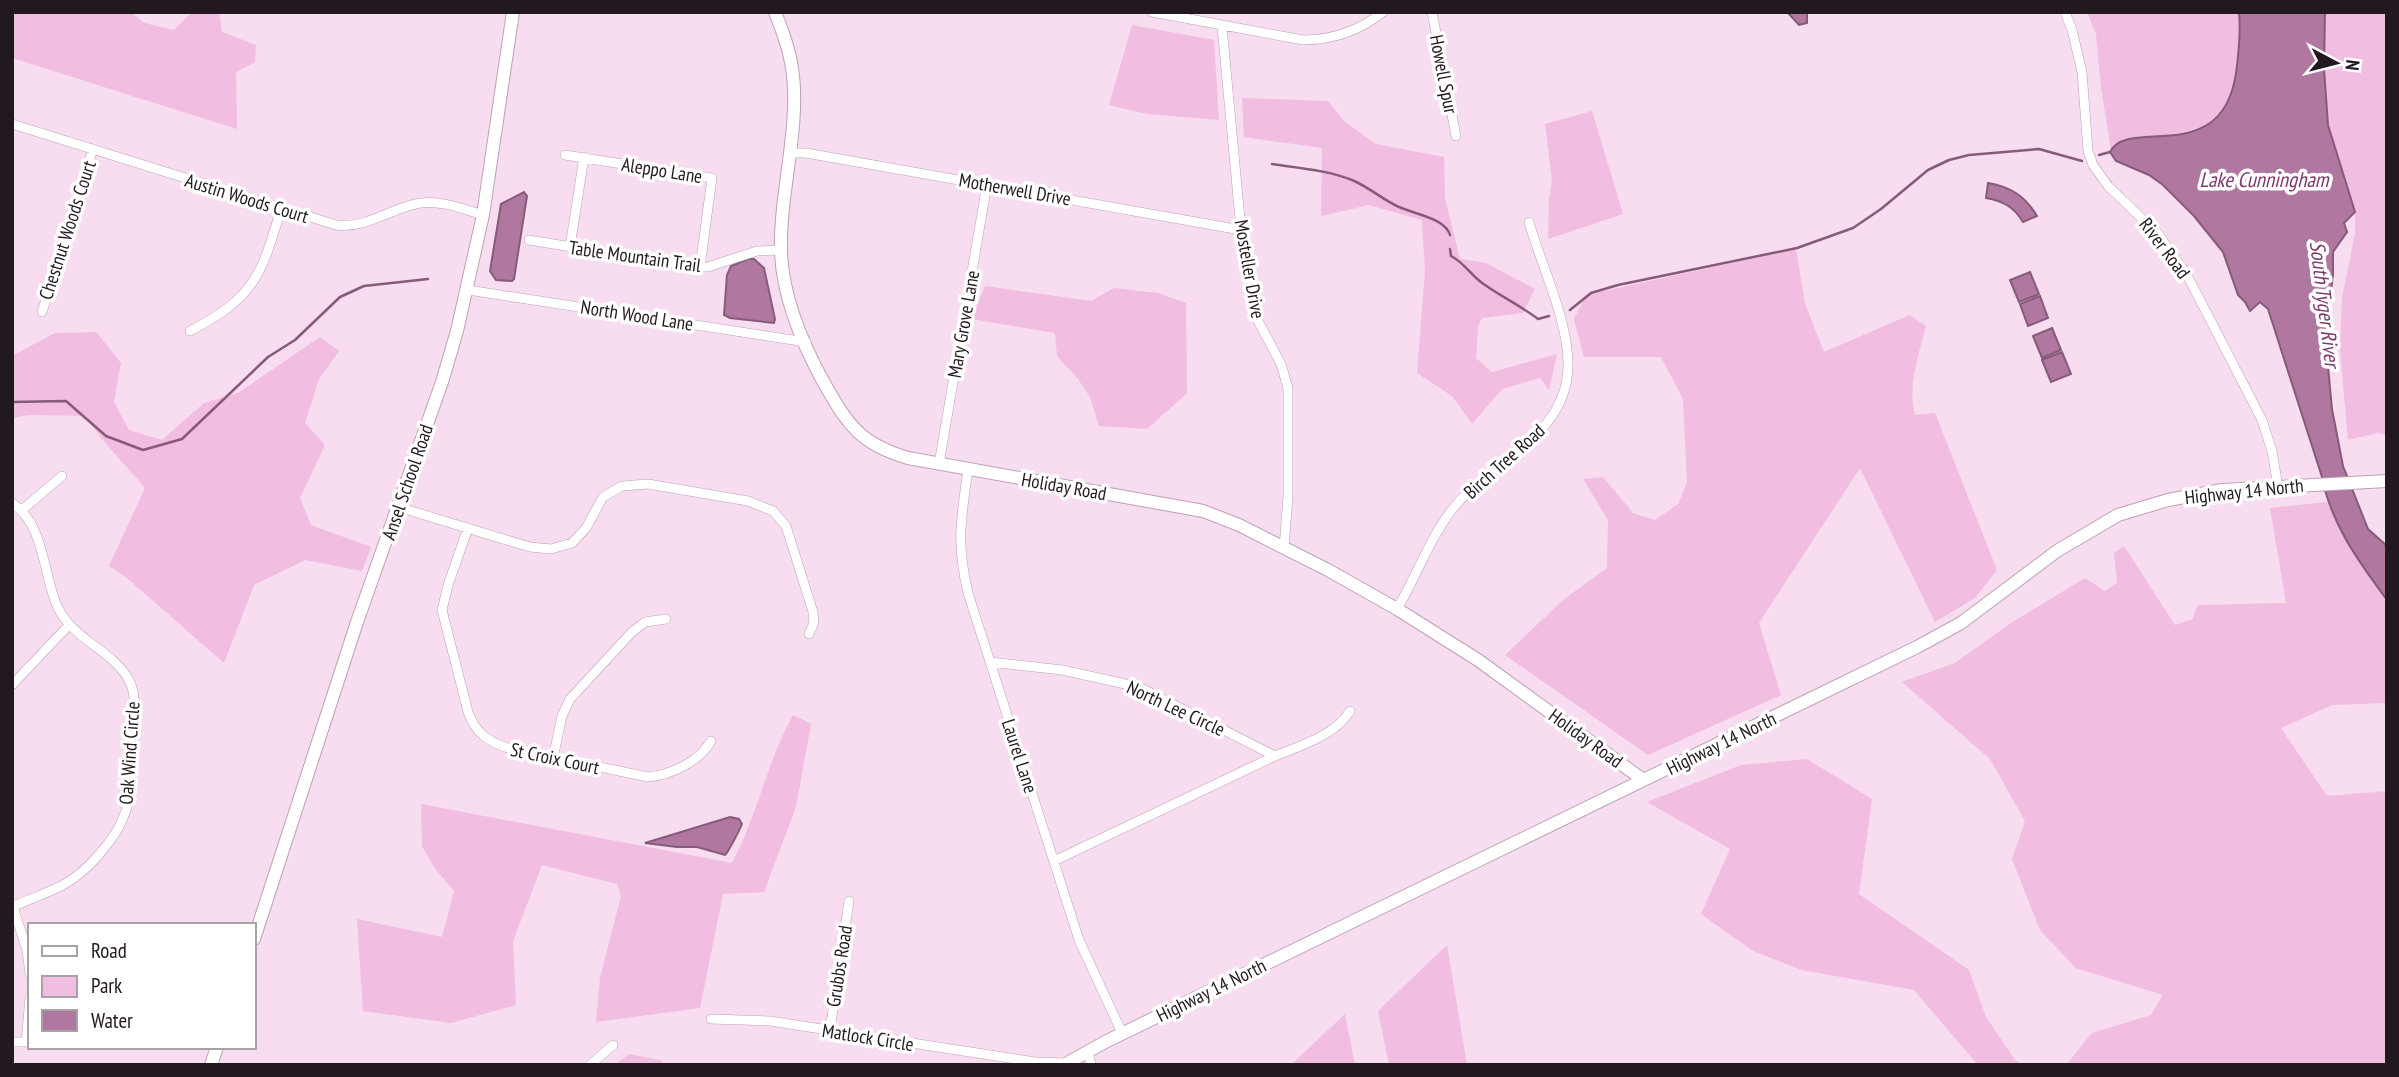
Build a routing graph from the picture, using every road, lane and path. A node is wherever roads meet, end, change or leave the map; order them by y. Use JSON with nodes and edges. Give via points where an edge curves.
{"nodes":[{"id":1,"x":513,"y":12,"type":"edge"},
{"id":2,"x":775,"y":12,"type":"edge"},
{"id":3,"x":1152,"y":12,"type":"edge"},
{"id":4,"x":1383,"y":12,"type":"edge"},
{"id":5,"x":1432,"y":12,"type":"edge"},
{"id":6,"x":2065,"y":12,"type":"edge"},
{"id":7,"x":1222,"y":26,"type":"junction"},
{"id":8,"x":12,"y":124,"type":"edge"},
{"id":9,"x":1456,"y":136,"type":"dead end"},
{"id":10,"x":93,"y":149,"type":"junction"},
{"id":11,"x":790,"y":153,"type":"junction"},
{"id":12,"x":565,"y":155,"type":"dead end"},
{"id":13,"x":584,"y":157,"type":"junction"},
{"id":14,"x":987,"y":184,"type":"junction"},
{"id":15,"x":281,"y":209,"type":"junction"},
{"id":16,"x":483,"y":215,"type":"junction"},
{"id":17,"x":1529,"y":222,"type":"dead end"},
{"id":18,"x":1241,"y":230,"type":"junction"},
{"id":19,"x":529,"y":240,"type":"dead end"},
{"id":20,"x":569,"y":247,"type":"junction"},
{"id":21,"x":781,"y":250,"type":"junction"},
{"id":22,"x":700,"y":267,"type":"junction"},
{"id":23,"x":468,"y":290,"type":"junction"},
{"id":24,"x":42,"y":312,"type":"dead end"},
{"id":25,"x":190,"y":331,"type":"dead end"},
{"id":26,"x":806,"y":342,"type":"junction"},
{"id":27,"x":939,"y":464,"type":"junction"},
{"id":28,"x":968,"y":469,"type":"junction"},
{"id":29,"x":62,"y":476,"type":"dead end"},
{"id":30,"x":2384,"y":481,"type":"edge"},
{"id":31,"x":2278,"y":487,"type":"junction"},
{"id":32,"x":12,"y":503,"type":"edge"},
{"id":33,"x":398,"y":507,"type":"junction"},
{"id":34,"x":22,"y":510,"type":"junction"},
{"id":35,"x":468,"y":528,"type":"junction"},
{"id":36,"x":1284,"y":548,"type":"junction"},
{"id":37,"x":1397,"y":609,"type":"junction"},
{"id":38,"x":666,"y":619,"type":"dead end"},
{"id":39,"x":69,"y":625,"type":"junction"},
{"id":40,"x":809,"y":634,"type":"dead end"},
{"id":41,"x":990,"y":662,"type":"junction"},
{"id":42,"x":12,"y":685,"type":"edge"},
{"id":43,"x":1350,"y":711,"type":"dead end"},
{"id":44,"x":712,"y":741,"type":"dead end"},
{"id":45,"x":1275,"y":756,"type":"junction"},
{"id":46,"x":553,"y":758,"type":"junction"},
{"id":47,"x":1642,"y":779,"type":"junction"},
{"id":48,"x":1054,"y":861,"type":"junction"},
{"id":49,"x":849,"y":901,"type":"dead end"},
{"id":50,"x":13,"y":905,"type":"edge"},
{"id":51,"x":256,"y":933,"type":"edge"},
{"id":52,"x":28,"y":958,"type":"edge"},
{"id":53,"x":710,"y":1018,"type":"dead end"},
{"id":54,"x":830,"y":1030,"type":"junction"},
{"id":55,"x":1122,"y":1033,"type":"junction"},
{"id":56,"x":12,"y":1042,"type":"edge"},
{"id":57,"x":28,"y":1042,"type":"edge"},
{"id":58,"x":613,"y":1045,"type":"dead end"},
{"id":59,"x":1088,"y":1051,"type":"junction"},
{"id":60,"x":1066,"y":1064,"type":"edge"},
{"id":61,"x":590,"y":1065,"type":"edge"},
{"id":62,"x":1091,"y":1065,"type":"edge"}],
"edges":[{"from":1,"to":16,"type":"street","name":"Ansel School Road"},
{"from":2,"to":11,"type":"street","name":"Holiday Road","via":[[793,70]]},
{"from":3,"to":7,"type":"street"},
{"from":4,"to":7,"type":"street","via":[[1354,31],[1315,40]]},
{"from":5,"to":9,"type":"street","name":"Howell Spur"},
{"from":6,"to":31,"type":"street","name":"River Road","via":[[2082,72],[2093,165],[2159,235],[2187,275],[2262,420]]},
{"from":7,"to":18,"type":"street","name":"Mosteller Drive"},
{"from":8,"to":10,"type":"street","name":"Austin Woods Court"},
{"from":10,"to":15,"type":"street","name":"Austin Woods Court"},
{"from":10,"to":24,"type":"street","name":"Chestnut Woods Court"},
{"from":11,"to":14,"type":"street","name":"Motherwell Drive"},
{"from":11,"to":21,"type":"street","name":"Holiday Road"},
{"from":12,"to":13,"type":"street","name":"Aleppo Lane"},
{"from":13,"to":20,"type":"street"},
{"from":13,"to":22,"type":"street","name":"Aleppo Lane","via":[[712,178]]},
{"from":14,"to":18,"type":"street","name":"Motherwell Drive"},
{"from":14,"to":27,"type":"street","name":"Mary Grove Lane"},
{"from":15,"to":16,"type":"street","name":"Austin Woods Court","via":[[348,226],[420,203],[446,204]]},
{"from":15,"to":25,"type":"street","via":[[252,285],[229,309]]},
{"from":16,"to":23,"type":"street","name":"Ansel School Road"},
{"from":17,"to":37,"type":"street","name":"Birch Tree Road","via":[[1565,340],[1566,385],[1551,418],[1535,438],[1483,476],[1452,509]]},
{"from":18,"to":36,"type":"street","name":"Mosteller Drive","via":[[1256,319],[1287,388]]},
{"from":19,"to":20,"type":"street","name":"Table Mountain Trail"},
{"from":20,"to":22,"type":"street","name":"Table Mountain Trail"},
{"from":21,"to":22,"type":"street","name":"Table Mountain Trail","via":[[757,251]]},
{"from":21,"to":26,"type":"street","name":"Holiday Road","via":[[788,297]]},
{"from":23,"to":26,"type":"street","name":"North Wood Lane"},
{"from":23,"to":33,"type":"street","name":"Ansel School Road"},
{"from":26,"to":27,"type":"street","name":"Holiday Road","via":[[832,397],[861,436],[888,452]]},
{"from":27,"to":28,"type":"street","name":"Holiday Road"},
{"from":28,"to":36,"type":"street","name":"Holiday Road","via":[[1203,511]]},
{"from":28,"to":41,"type":"street","name":"Laurel Lane","via":[[960,556]]},
{"from":29,"to":34,"type":"street"},
{"from":30,"to":31,"type":"street","name":"Highway 14 North"},
{"from":31,"to":47,"type":"street","name":"Highway 14 North","via":[[2222,489],[2118,515],[2057,551],[1944,633]]},
{"from":32,"to":34,"type":"street","name":"Oak Wind Circle"},
{"from":33,"to":35,"type":"street"},
{"from":33,"to":51,"type":"street","name":"Ansel School Road"},
{"from":34,"to":39,"type":"street","name":"Oak Wind Circle","via":[[39,541],[58,607]]},
{"from":35,"to":40,"type":"street","via":[[530,547],[562,547],[579,536],[607,493],[632,484],[762,504],[778,515],[789,533],[813,612]]},
{"from":35,"to":46,"type":"street","name":"St Croix Court","via":[[442,610],[470,719],[494,744]]},
{"from":36,"to":37,"type":"street","name":"Holiday Road"},
{"from":37,"to":47,"type":"street","name":"Holiday Road","via":[[1478,660]]},
{"from":38,"to":46,"type":"street","via":[[645,622],[632,632],[569,699]]},
{"from":39,"to":42,"type":"street"},
{"from":39,"to":50,"type":"street","name":"Oak Wind Circle","via":[[123,672],[132,688],[127,805],[112,838],[80,873]]},
{"from":41,"to":45,"type":"street","name":"North Lee Circle","via":[[1062,670],[1139,687]]},
{"from":41,"to":48,"type":"street","name":"Laurel Lane"},
{"from":43,"to":45,"type":"street","via":[[1334,728]]},
{"from":44,"to":46,"type":"street","name":"St Croix Court","via":[[702,755],[654,776]]},
{"from":45,"to":48,"type":"street"},
{"from":47,"to":55,"type":"street","name":"Highway 14 North"},
{"from":48,"to":55,"type":"street","name":"Laurel Lane","via":[[1079,940]]},
{"from":49,"to":54,"type":"street","name":"Grubbs Road"},
{"from":50,"to":52,"type":"street","name":"Oak Wind Circle"},
{"from":53,"to":54,"type":"street","name":"Matlock Circle"},
{"from":54,"to":60,"type":"street","name":"Matlock Circle"},
{"from":55,"to":59,"type":"street","name":"Highway 14 North"},
{"from":56,"to":57,"type":"street"},
{"from":58,"to":61,"type":"street"},
{"from":59,"to":60,"type":"street","name":"Highway 14 North"},
{"from":59,"to":62,"type":"street"}]}
